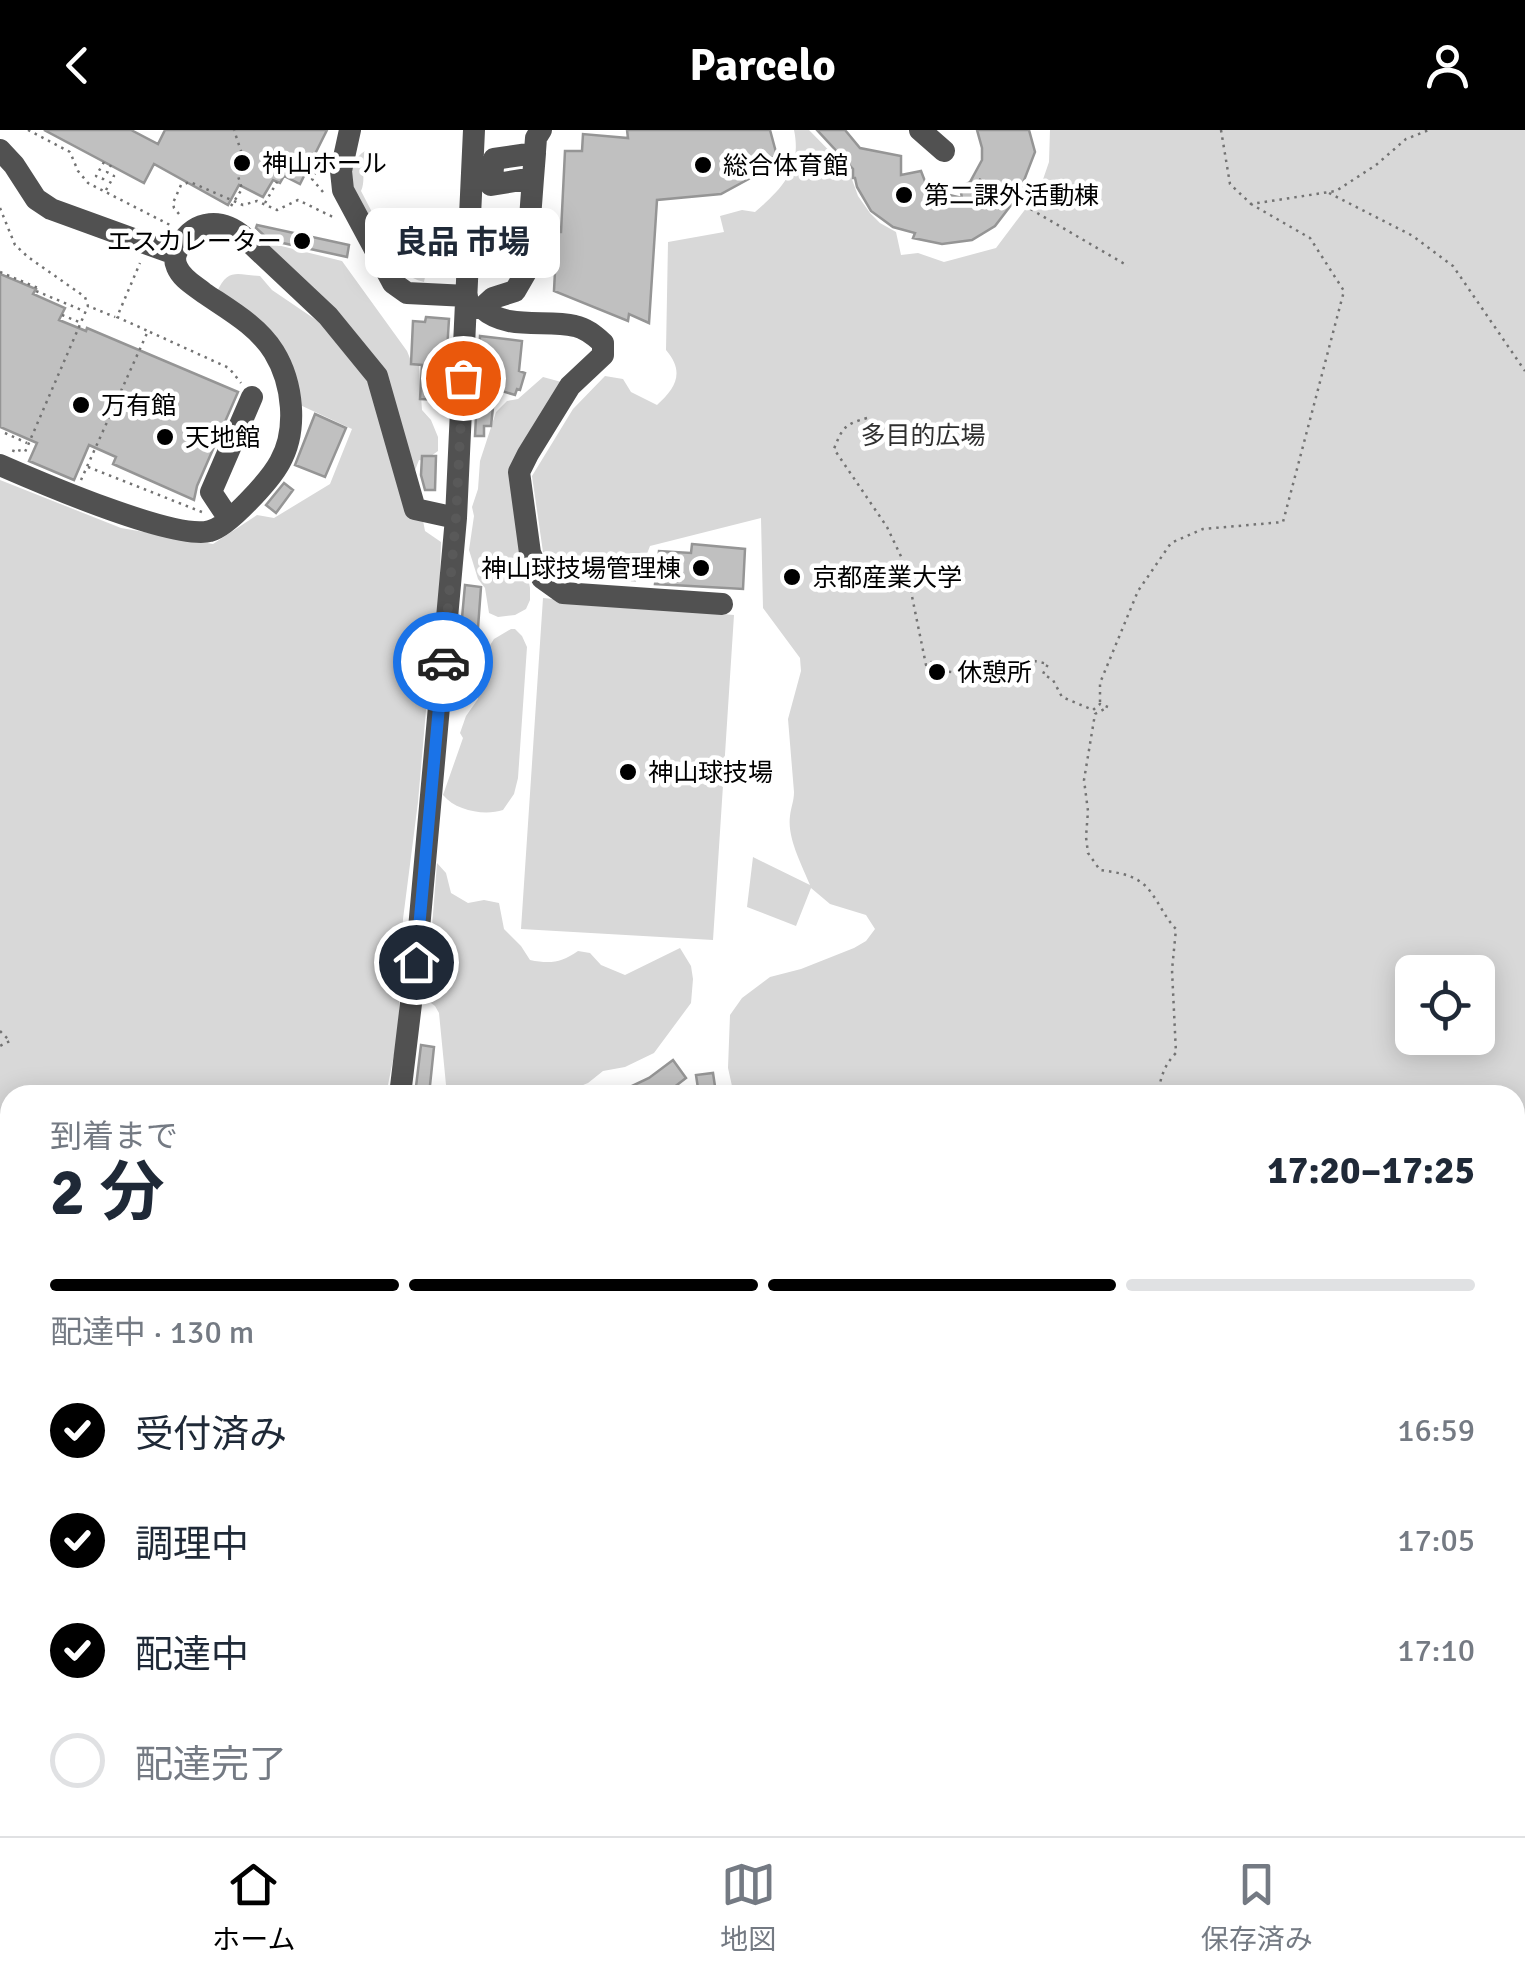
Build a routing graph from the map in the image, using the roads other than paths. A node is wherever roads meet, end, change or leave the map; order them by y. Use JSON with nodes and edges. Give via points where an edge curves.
{"nodes":[{"id":1,"x":350,"y":130,"type":"edge"},
{"id":2,"x":474,"y":130,"type":"edge"},
{"id":3,"x":920,"y":130,"type":"edge"},
{"id":4,"x":538,"y":141,"type":"edge"},
{"id":5,"x":0,"y":150,"type":"edge"},
{"id":6,"x":944,"y":151,"type":"dead end"},
{"id":7,"x":533,"y":178,"type":"junction"},
{"id":8,"x":175,"y":254,"type":"junction"},
{"id":9,"x":472,"y":304,"type":"junction"},
{"id":10,"x":252,"y":396,"type":"road end"},
{"id":11,"x":0,"y":465,"type":"edge"},
{"id":12,"x":224,"y":512,"type":"junction"},
{"id":13,"x":456,"y":518,"type":"junction"},
{"id":14,"x":722,"y":604,"type":"dead end"},
{"id":15,"x":401,"y":1085,"type":"edge"}],
"edges":[{"from":1,"to":9,"type":"street","via":[[343,190],[393,283],[407,293]]},
{"from":2,"to":9,"type":"street"},
{"from":3,"to":6,"type":"street"},
{"from":4,"to":7,"type":"street"},
{"from":4,"to":7,"type":"street","via":[[494,159],[491,185]]},
{"from":5,"to":8,"type":"street","via":[[52,210]]},
{"from":7,"to":9,"type":"street","via":[[526,272],[516,291]]},
{"from":8,"to":12,"type":"street","via":[[186,280],[255,329],[274,353],[288,391],[291,433],[280,461],[263,486]]},
{"from":8,"to":13,"type":"street","via":[[197,227],[233,228],[328,316],[377,376],[416,509]]},
{"from":9,"to":13,"type":"street"},
{"from":9,"to":14,"type":"street","via":[[514,322],[577,326],[603,343],[603,355],[570,386],[519,472],[530,554],[542,578],[563,594]]},
{"from":10,"to":12,"type":"street","via":[[211,492]]},
{"from":11,"to":12,"type":"street","via":[[163,526],[214,531]]},
{"from":13,"to":15,"type":"street"}]}
